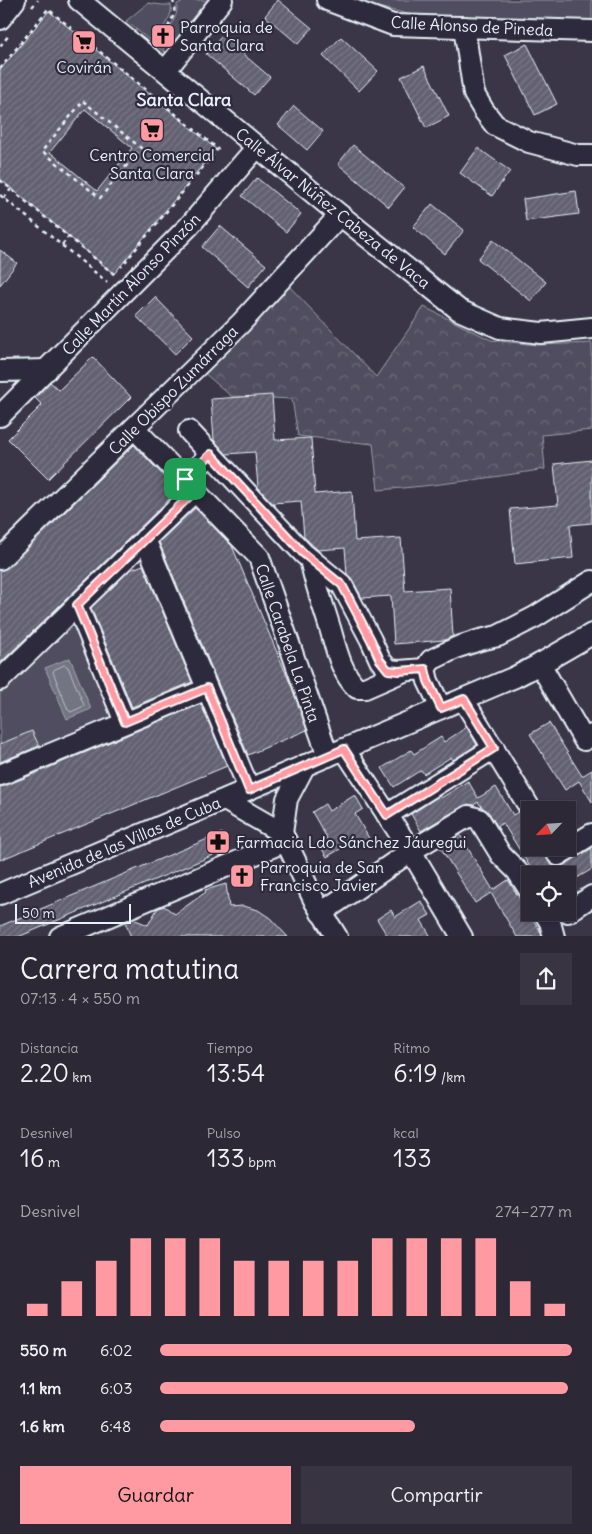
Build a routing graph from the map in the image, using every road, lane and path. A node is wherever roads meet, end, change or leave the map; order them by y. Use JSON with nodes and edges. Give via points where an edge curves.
{"nodes":[{"id":1,"x":15,"y":0,"type":"edge"},
{"id":2,"x":79,"y":0,"type":"edge"},
{"id":3,"x":173,"y":0,"type":"edge"},
{"id":4,"x":222,"y":0,"type":"edge"},
{"id":5,"x":327,"y":0,"type":"edge"},
{"id":6,"x":0,"y":19,"type":"edge"},
{"id":7,"x":464,"y":27,"type":"junction"},
{"id":8,"x":592,"y":31,"type":"edge"},
{"id":9,"x":166,"y":44,"type":"dead end"},
{"id":10,"x":0,"y":69,"type":"edge"},
{"id":11,"x":166,"y":70,"type":"junction"},
{"id":12,"x":257,"y":147,"type":"junction"},
{"id":13,"x":42,"y":151,"type":"joint"},
{"id":14,"x":592,"y":155,"type":"edge"},
{"id":15,"x":0,"y":180,"type":"edge"},
{"id":16,"x":11,"y":189,"type":"junction"},
{"id":17,"x":0,"y":195,"type":"edge"},
{"id":18,"x":4,"y":198,"type":"junction"},
{"id":19,"x":340,"y":215,"type":"junction"},
{"id":20,"x":69,"y":237,"type":"junction"},
{"id":21,"x":62,"y":245,"type":"junction"},
{"id":22,"x":122,"y":294,"type":"junction"},
{"id":23,"x":592,"y":328,"type":"edge"},
{"id":24,"x":47,"y":370,"type":"junction"},
{"id":25,"x":0,"y":371,"type":"edge"},
{"id":26,"x":0,"y":416,"type":"edge"},
{"id":27,"x":134,"y":428,"type":"junction"},
{"id":28,"x":189,"y":431,"type":"dead end"},
{"id":29,"x":211,"y":454,"type":"junction"},
{"id":30,"x":190,"y":485,"type":"junction"},
{"id":31,"x":144,"y":539,"type":"junction"},
{"id":32,"x":0,"y":559,"type":"edge"},
{"id":33,"x":310,"y":559,"type":"junction"},
{"id":34,"x":592,"y":581,"type":"edge"},
{"id":35,"x":77,"y":605,"type":"junction"},
{"id":36,"x":592,"y":634,"type":"edge"},
{"id":37,"x":540,"y":664,"type":"junction"},
{"id":38,"x":425,"y":669,"type":"junction"},
{"id":39,"x":404,"y":671,"type":"junction"},
{"id":40,"x":0,"y":680,"type":"edge"},
{"id":41,"x":207,"y":688,"type":"junction"},
{"id":42,"x":464,"y":699,"type":"junction"},
{"id":43,"x":441,"y":708,"type":"junction"},
{"id":44,"x":125,"y":722,"type":"junction"},
{"id":45,"x":592,"y":735,"type":"edge"},
{"id":46,"x":494,"y":748,"type":"junction"},
{"id":47,"x":336,"y":752,"type":"junction"},
{"id":48,"x":305,"y":766,"type":"junction"},
{"id":49,"x":0,"y":775,"type":"edge"},
{"id":50,"x":249,"y":790,"type":"junction"},
{"id":51,"x":224,"y":800,"type":"junction"},
{"id":52,"x":526,"y":801,"type":"edge"},
{"id":53,"x":387,"y":815,"type":"junction"},
{"id":54,"x":592,"y":834,"type":"edge"},
{"id":55,"x":284,"y":837,"type":"junction"},
{"id":56,"x":576,"y":844,"type":"edge"},
{"id":57,"x":411,"y":851,"type":"junction"},
{"id":58,"x":521,"y":877,"type":"edge"},
{"id":59,"x":0,"y":894,"type":"edge"},
{"id":60,"x":592,"y":897,"type":"edge"},
{"id":61,"x":576,"y":907,"type":"edge"},
{"id":62,"x":321,"y":913,"type":"junction"},
{"id":63,"x":60,"y":936,"type":"edge"},
{"id":64,"x":337,"y":936,"type":"edge"},
{"id":65,"x":462,"y":936,"type":"edge"}],
"edges":[{"from":1,"to":6,"type":"street"},
{"from":2,"to":11,"type":"street","name":"Calle Álvar Núñez Cabeza de Vaca"},
{"from":3,"to":9,"type":"path","via":[[175,10],[166,28]]},
{"from":4,"to":11,"type":"street"},
{"from":5,"to":7,"type":"street","name":"Calle Alonso de Pineda","via":[[393,25]]},
{"from":7,"to":8,"type":"street","name":"Calle Alonso de Pineda"},
{"from":7,"to":14,"type":"street","via":[[474,94],[495,125],[528,142],[578,155]]},
{"from":10,"to":20,"type":"path","via":[[48,10],[218,149],[115,275]]},
{"from":11,"to":12,"type":"street","name":"Calle Álvar Núñez Cabeza de Vaca"},
{"from":12,"to":19,"type":"street","name":"Calle Álvar Núñez Cabeza de Vaca"},
{"from":12,"to":22,"type":"street","name":"Calle Martín Alonso Pinzón","via":[[190,225]]},
{"from":13,"to":13,"type":"path","via":[[84,101],[141,148],[100,198]]},
{"from":15,"to":16,"type":"path"},
{"from":16,"to":18,"type":"path"},
{"from":16,"to":20,"type":"path"},
{"from":17,"to":18,"type":"path"},
{"from":18,"to":21,"type":"path"},
{"from":19,"to":23,"type":"street","name":"Calle Álvar Núñez Cabeza de Vaca","via":[[458,310],[500,328],[541,333]]},
{"from":19,"to":27,"type":"street","name":"Calle Obispo Zumárraga","via":[[240,323]]},
{"from":20,"to":21,"type":"path"},
{"from":21,"to":22,"type":"path"},
{"from":22,"to":24,"type":"street","name":"Calle Martín Alonso Pinzón"},
{"from":24,"to":25,"type":"street"},
{"from":24,"to":26,"type":"street","name":"Calle Martín Alonso Pinzón"},
{"from":27,"to":30,"type":"street","name":"Calle Carabela La Pinta"},
{"from":27,"to":32,"type":"street","name":"Calle Obispo Zumárraga"},
{"from":28,"to":29,"type":"street"},
{"from":29,"to":30,"type":"street"},
{"from":29,"to":33,"type":"street"},
{"from":30,"to":31,"type":"street"},
{"from":30,"to":47,"type":"street","name":"Calle Carabela La Pinta","via":[[259,557]]},
{"from":31,"to":35,"type":"street"},
{"from":31,"to":41,"type":"street"},
{"from":33,"to":39,"type":"street","via":[[342,585],[388,670]]},
{"from":33,"to":39,"type":"street","via":[[339,657],[350,682],[357,688],[365,688]]},
{"from":34,"to":38,"type":"street","via":[[535,617],[498,636],[458,647],[431,660]]},
{"from":35,"to":40,"type":"street"},
{"from":35,"to":44,"type":"street"},
{"from":36,"to":37,"type":"street","name":"Avenida de las Villas de Cuba"},
{"from":37,"to":42,"type":"street","name":"Avenida de las Villas de Cuba"},
{"from":37,"to":45,"type":"street","via":[[584,740]]},
{"from":38,"to":39,"type":"street"},
{"from":38,"to":43,"type":"street"},
{"from":41,"to":44,"type":"street"},
{"from":41,"to":50,"type":"street"},
{"from":42,"to":43,"type":"street","name":"Avenida de las Villas de Cuba"},
{"from":42,"to":46,"type":"street"},
{"from":43,"to":47,"type":"street","name":"Avenida de las Villas de Cuba"},
{"from":44,"to":49,"type":"street"},
{"from":46,"to":52,"type":"street"},
{"from":46,"to":53,"type":"street"},
{"from":47,"to":48,"type":"street","name":"Avenida de las Villas de Cuba"},
{"from":47,"to":53,"type":"street","name":"Calle Carabela La Pinta"},
{"from":48,"to":50,"type":"street","name":"Avenida de las Villas de Cuba"},
{"from":48,"to":55,"type":"street","via":[[287,799]]},
{"from":50,"to":51,"type":"street","name":"Avenida de las Villas de Cuba"},
{"from":51,"to":55,"type":"street"},
{"from":51,"to":59,"type":"street","name":"Avenida de las Villas de Cuba"},
{"from":53,"to":57,"type":"street","name":"Calle Carabela La Pinta"},
{"from":54,"to":56,"type":"street"},
{"from":55,"to":62,"type":"street"},
{"from":55,"to":63,"type":"street"},
{"from":57,"to":58,"type":"street","via":[[469,816],[479,819],[501,855]]},
{"from":57,"to":62,"type":"street"},
{"from":57,"to":65,"type":"street","name":"Calle Carabela La Pinta"},
{"from":60,"to":61,"type":"street"},
{"from":62,"to":64,"type":"street"}]}
